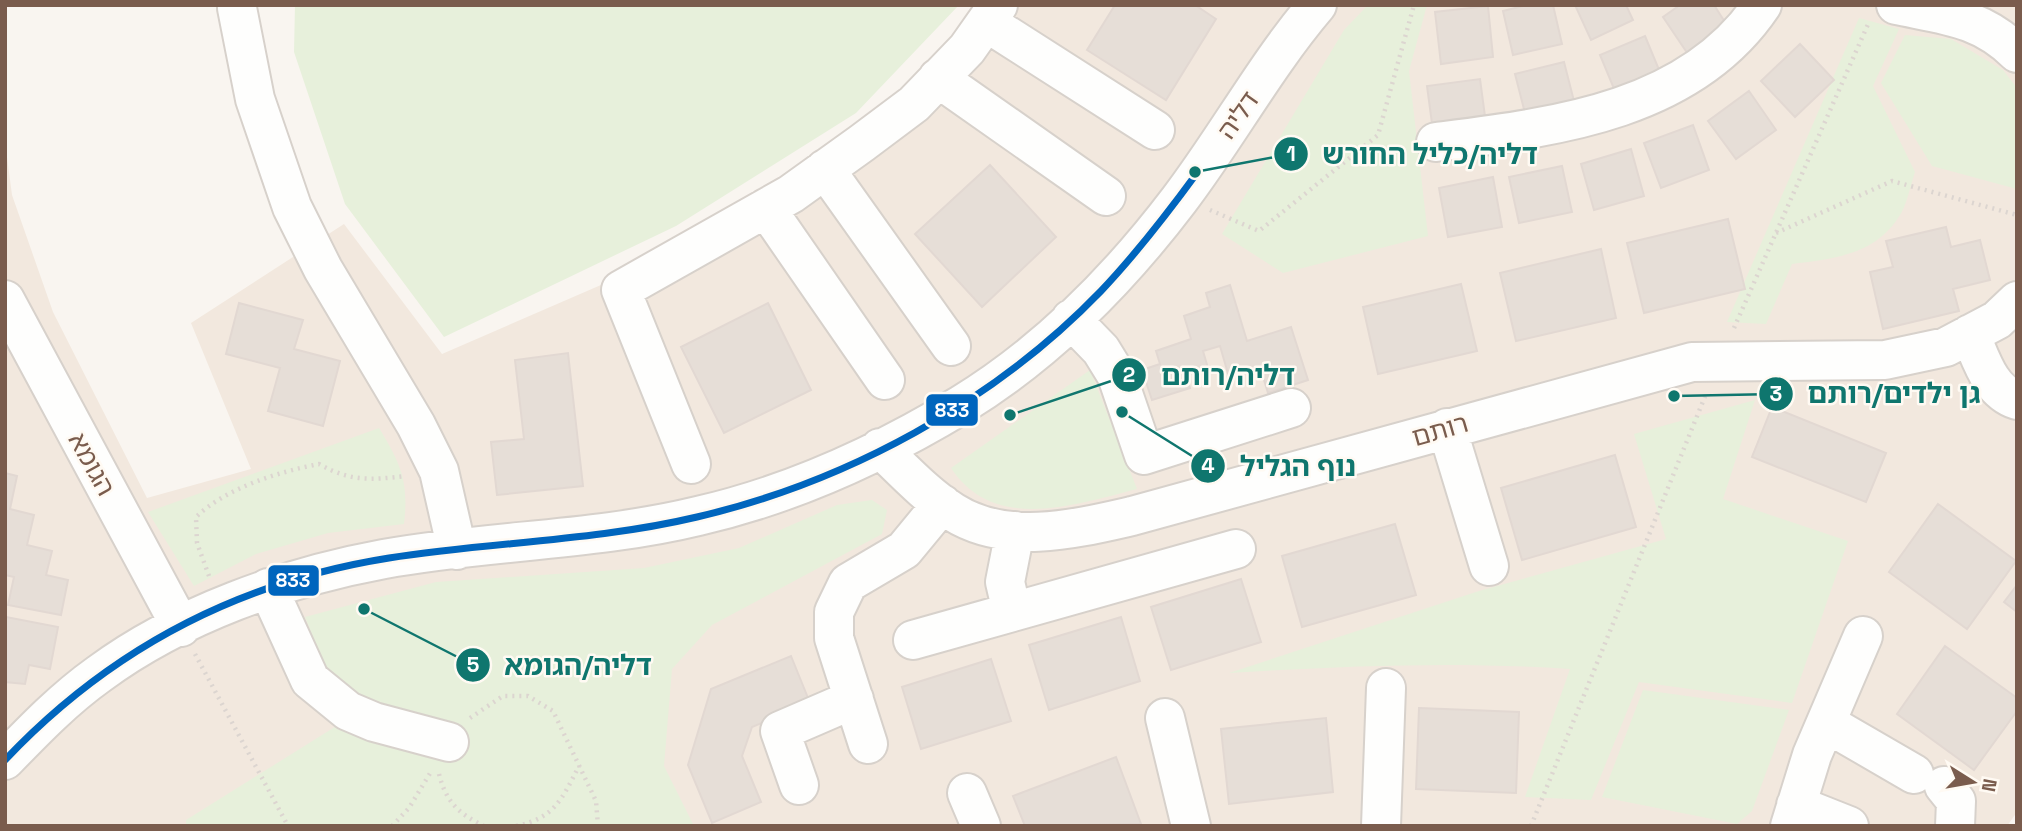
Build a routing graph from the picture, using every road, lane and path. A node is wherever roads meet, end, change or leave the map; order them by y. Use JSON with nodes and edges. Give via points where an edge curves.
{"nodes":[{"id":1,"x":1414,"y":5,"type":"edge"},
{"id":2,"x":1762,"y":5,"type":"edge"},
{"id":3,"x":236,"y":6,"type":"edge"},
{"id":4,"x":1948,"y":10,"type":"edge"},
{"id":5,"x":1883,"y":12,"type":"edge"},
{"id":6,"x":992,"y":13,"type":"edge"},
{"id":7,"x":1306,"y":14,"type":"edge"},
{"id":8,"x":2017,"y":53,"type":"edge"},
{"id":9,"x":938,"y":78,"type":"junction"},
{"id":10,"x":1154,"y":130,"type":"dead end"},
{"id":11,"x":1436,"y":142,"type":"dead end"},
{"id":12,"x":825,"y":169,"type":"junction"},
{"id":13,"x":1106,"y":196,"type":"dead end"},
{"id":14,"x":1181,"y":198,"type":"junction"},
{"id":15,"x":766,"y":208,"type":"junction"},
{"id":16,"x":2017,"y":215,"type":"edge"},
{"id":17,"x":1776,"y":234,"type":"junction"},
{"id":18,"x":5,"y":300,"type":"edge"},
{"id":19,"x":2017,"y":301,"type":"edge"},
{"id":20,"x":1071,"y":319,"type":"junction"},
{"id":21,"x":1970,"y":334,"type":"junction"},
{"id":22,"x":15,"y":342,"type":"edge"},
{"id":23,"x":951,"y":346,"type":"dead end"},
{"id":24,"x":1720,"y":361,"type":"junction"},
{"id":25,"x":885,"y":380,"type":"dead end"},
{"id":26,"x":2017,"y":400,"type":"edge"},
{"id":27,"x":1292,"y":408,"type":"dead end"},
{"id":28,"x":1447,"y":428,"type":"junction"},
{"id":29,"x":880,"y":449,"type":"junction"},
{"id":30,"x":691,"y":464,"type":"dead end"},
{"id":31,"x":439,"y":471,"type":"junction"},
{"id":32,"x":942,"y":504,"type":"junction"},
{"id":33,"x":1015,"y":531,"type":"junction"},
{"id":34,"x":1236,"y":549,"type":"dead end"},
{"id":35,"x":457,"y":551,"type":"junction"},
{"id":36,"x":1489,"y":566,"type":"dead end"},
{"id":37,"x":268,"y":589,"type":"junction"},
{"id":38,"x":224,"y":606,"type":"junction"},
{"id":39,"x":1012,"y":612,"type":"junction"},
{"id":40,"x":181,"y":627,"type":"junction"},
{"id":41,"x":1863,"y":636,"type":"dead end"},
{"id":42,"x":913,"y":640,"type":"dead end"},
{"id":43,"x":1387,"y":688,"type":"dead end"},
{"id":44,"x":854,"y":699,"type":"junction"},
{"id":45,"x":1165,"y":718,"type":"dead end"},
{"id":46,"x":1826,"y":723,"type":"junction"},
{"id":47,"x":449,"y":742,"type":"joint"},
{"id":48,"x":868,"y":744,"type":"dead end"},
{"id":49,"x":5,"y":760,"type":"edge"},
{"id":50,"x":579,"y":766,"type":"junction"},
{"id":51,"x":799,"y":785,"type":"dead end"},
{"id":52,"x":1793,"y":815,"type":"edge"},
{"id":53,"x":288,"y":826,"type":"edge"},
{"id":54,"x":392,"y":826,"type":"edge"},
{"id":55,"x":484,"y":826,"type":"edge"},
{"id":56,"x":516,"y":826,"type":"edge"},
{"id":57,"x":598,"y":826,"type":"edge"},
{"id":58,"x":1191,"y":826,"type":"edge"},
{"id":59,"x":1381,"y":826,"type":"edge"},
{"id":60,"x":1531,"y":826,"type":"edge"},
{"id":61,"x":1849,"y":826,"type":"edge"},
{"id":62,"x":1955,"y":826,"type":"edge"}],
"edges":[{"from":1,"to":14,"type":"path","via":[[1378,135],[1259,231]]},
{"from":2,"to":11,"type":"street","via":[[1746,29],[1713,61],[1654,94],[1589,117]]},
{"from":3,"to":31,"type":"street","via":[[255,99],[292,207]]},
{"from":4,"to":5,"type":"street"},
{"from":4,"to":8,"type":"street","via":[[1998,34]]},
{"from":5,"to":17,"type":"path"},
{"from":6,"to":9,"type":"street","via":[[967,49]]},
{"from":6,"to":10,"type":"street"},
{"from":7,"to":14,"type":"street","name":"דליה"},
{"from":9,"to":12,"type":"street","via":[[914,104]]},
{"from":9,"to":13,"type":"street"},
{"from":12,"to":15,"type":"street"},
{"from":12,"to":23,"type":"street"},
{"from":14,"to":20,"type":"street","name":"דליה"},
{"from":15,"to":25,"type":"street"},
{"from":15,"to":30,"type":"street","via":[[621,290]]},
{"from":16,"to":17,"type":"path","via":[[1892,181]]},
{"from":17,"to":24,"type":"path"},
{"from":18,"to":22,"type":"street","name":"הגומא"},
{"from":19,"to":21,"type":"street","name":"רותם","via":[[1997,320]]},
{"from":20,"to":27,"type":"street","via":[[1101,350],[1117,376],[1144,455]]},
{"from":20,"to":29,"type":"street","name":"דליה","via":[[1007,376]]},
{"from":21,"to":24,"type":"street","name":"רותם","via":[[1946,347],[1885,360]]},
{"from":21,"to":26,"type":"street","via":[[1992,382]]},
{"from":22,"to":40,"type":"street","name":"הגומא"},
{"from":24,"to":28,"type":"street","name":"רותם","via":[[1692,362]]},
{"from":24,"to":60,"type":"path"},
{"from":28,"to":33,"type":"street","name":"רותם","via":[[1132,516],[1067,531]]},
{"from":28,"to":36,"type":"street"},
{"from":29,"to":32,"type":"street","name":"רותם"},
{"from":29,"to":35,"type":"street","name":"דליה","via":[[806,482],[697,517]]},
{"from":31,"to":35,"type":"street"},
{"from":31,"to":38,"type":"path","via":[[374,480],[341,477],[319,464],[262,478],[206,507],[196,517],[197,542]]},
{"from":32,"to":33,"type":"street","name":"רותם","via":[[955,514]]},
{"from":32,"to":44,"type":"street","via":[[904,550],[849,583],[834,612],[834,639]]},
{"from":33,"to":39,"type":"street","via":[[1005,582]]},
{"from":34,"to":39,"type":"street"},
{"from":35,"to":37,"type":"street","name":"דליה","via":[[387,559]]},
{"from":37,"to":38,"type":"street","name":"דליה"},
{"from":37,"to":47,"type":"street","via":[[310,680],[348,711]]},
{"from":38,"to":40,"type":"street","name":"דליה"},
{"from":39,"to":42,"type":"street"},
{"from":40,"to":49,"type":"street","name":"דליה","via":[[101,672],[51,713]]},
{"from":40,"to":53,"type":"path"},
{"from":41,"to":46,"type":"street"},
{"from":43,"to":59,"type":"street"},
{"from":44,"to":48,"type":"street"},
{"from":44,"to":51,"type":"street","via":[[779,731]]},
{"from":45,"to":58,"type":"street"},
{"from":46,"to":52,"type":"street"},
{"from":46,"to":62,"type":"street","via":[[1929,780],[1956,801]]},
{"from":47,"to":50,"type":"path","via":[[474,713],[503,696],[528,696],[553,711]]},
{"from":50,"to":56,"type":"path","via":[[559,804],[535,822]]},
{"from":50,"to":57,"type":"path","via":[[596,801]]},
{"from":52,"to":61,"type":"street"},
{"from":54,"to":55,"type":"path","via":[[410,808],[437,763],[444,794],[461,815]]}]}
